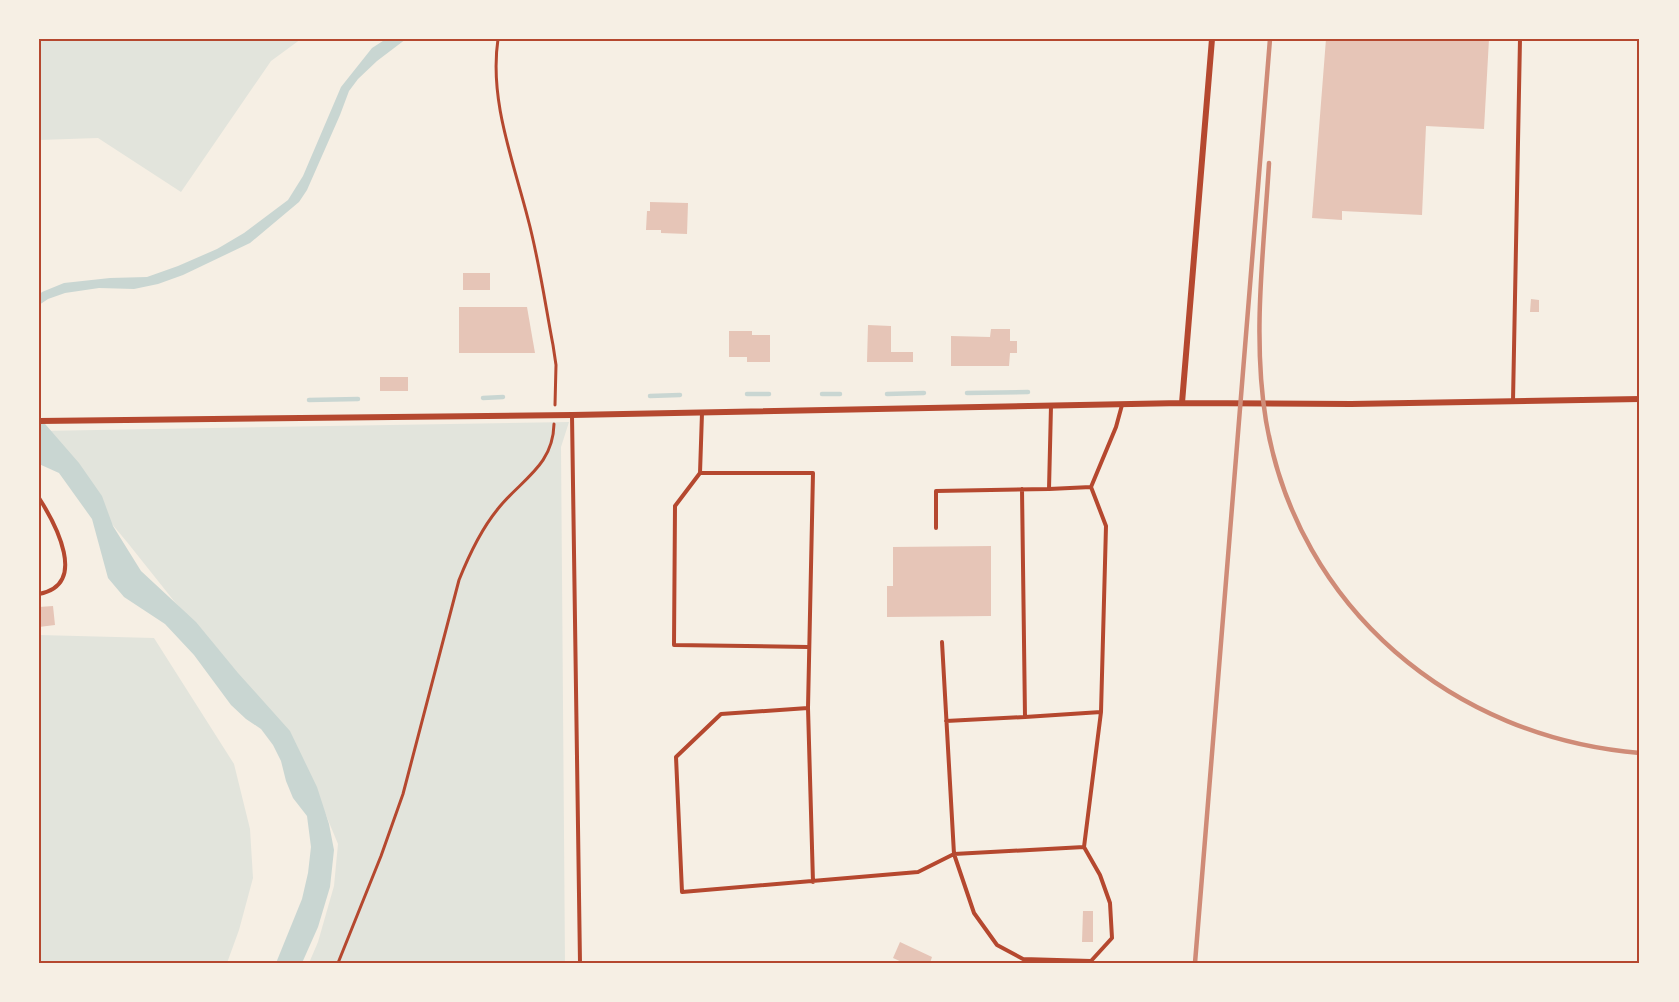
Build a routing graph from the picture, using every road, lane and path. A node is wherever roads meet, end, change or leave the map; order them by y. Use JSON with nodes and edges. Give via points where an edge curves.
{"nodes":[{"id":1,"x":498,"y":39,"type":"edge"},
{"id":2,"x":1212,"y":39,"type":"edge"},
{"id":3,"x":1520,"y":39,"type":"edge"},
{"id":4,"x":1640,"y":399,"type":"edge"},
{"id":5,"x":1513,"y":401,"type":"junction"},
{"id":6,"x":1182,"y":403,"type":"junction"},
{"id":7,"x":1122,"y":404,"type":"junction"},
{"id":8,"x":1052,"y":405,"type":"junction"},
{"id":9,"x":702,"y":412,"type":"junction"},
{"id":10,"x":554,"y":414,"type":"junction"},
{"id":11,"x":572,"y":415,"type":"junction"},
{"id":12,"x":39,"y":421,"type":"edge"},
{"id":13,"x":700,"y":473,"type":"junction"},
{"id":14,"x":1091,"y":487,"type":"junction"},
{"id":15,"x":1022,"y":489,"type":"junction"},
{"id":16,"x":1049,"y":489,"type":"junction"},
{"id":17,"x":39,"y":498,"type":"edge"},
{"id":18,"x":936,"y":528,"type":"dead end"},
{"id":19,"x":39,"y":594,"type":"edge"},
{"id":20,"x":942,"y":642,"type":"dead end"},
{"id":21,"x":808,"y":647,"type":"junction"},
{"id":22,"x":808,"y":708,"type":"junction"},
{"id":23,"x":1101,"y":712,"type":"junction"},
{"id":24,"x":1025,"y":717,"type":"junction"},
{"id":25,"x":946,"y":721,"type":"junction"},
{"id":26,"x":1084,"y":848,"type":"junction"},
{"id":27,"x":954,"y":854,"type":"junction"},
{"id":28,"x":813,"y":882,"type":"junction"},
{"id":29,"x":338,"y":963,"type":"edge"},
{"id":30,"x":580,"y":963,"type":"edge"}],
"edges":[{"from":1,"to":10,"type":"path","via":[[496,85],[556,365]]},
{"from":2,"to":6,"type":"street"},
{"from":3,"to":5,"type":"lane"},
{"from":4,"to":5,"type":"street"},
{"from":5,"to":6,"type":"street"},
{"from":6,"to":7,"type":"street"},
{"from":7,"to":8,"type":"street"},
{"from":7,"to":14,"type":"lane"},
{"from":8,"to":9,"type":"street"},
{"from":8,"to":16,"type":"lane"},
{"from":9,"to":11,"type":"street"},
{"from":9,"to":13,"type":"lane"},
{"from":10,"to":11,"type":"street"},
{"from":10,"to":12,"type":"street"},
{"from":10,"to":29,"type":"path","via":[[548,455],[486,525],[459,580],[403,794]]},
{"from":11,"to":30,"type":"lane"},
{"from":13,"to":21,"type":"lane","via":[[813,473]]},
{"from":13,"to":21,"type":"lane","via":[[675,506],[674,645]]},
{"from":14,"to":16,"type":"lane"},
{"from":14,"to":23,"type":"lane","via":[[1106,526]]},
{"from":15,"to":16,"type":"lane"},
{"from":15,"to":18,"type":"lane","via":[[936,491]]},
{"from":15,"to":24,"type":"lane"},
{"from":17,"to":19,"type":"lane","via":[[66,557],[58,584]]},
{"from":20,"to":25,"type":"lane"},
{"from":21,"to":22,"type":"lane"},
{"from":22,"to":28,"type":"lane"},
{"from":22,"to":28,"type":"lane","via":[[721,714],[676,757],[682,892]]},
{"from":23,"to":24,"type":"lane"},
{"from":23,"to":26,"type":"lane"},
{"from":24,"to":25,"type":"lane"},
{"from":25,"to":27,"type":"lane"},
{"from":26,"to":27,"type":"lane"},
{"from":26,"to":27,"type":"lane","via":[[1110,903],[1112,938],[1091,961],[1023,959],[997,945],[974,913]]},
{"from":27,"to":28,"type":"lane","via":[[918,872]]}]}
